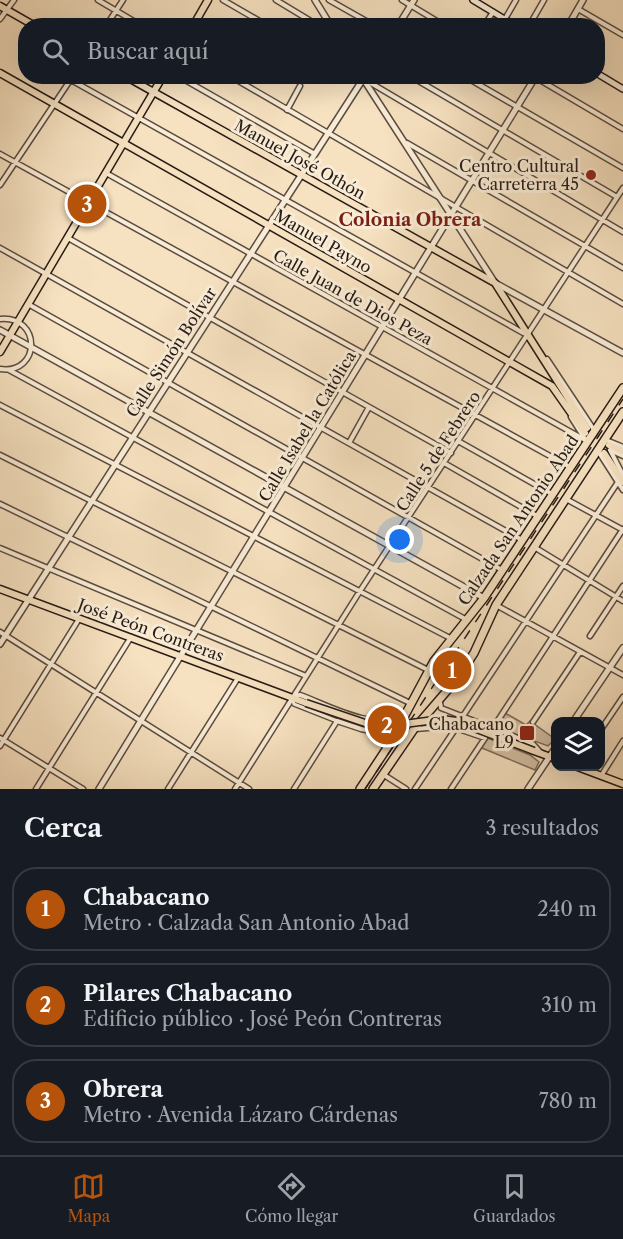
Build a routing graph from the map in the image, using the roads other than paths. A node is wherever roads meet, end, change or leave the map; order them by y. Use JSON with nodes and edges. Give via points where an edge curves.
{"nodes":[{"id":1,"x":14,"y":0,"type":"edge"},
{"id":2,"x":98,"y":0,"type":"edge"},
{"id":3,"x":123,"y":0,"type":"edge"},
{"id":4,"x":208,"y":0,"type":"edge"},
{"id":5,"x":223,"y":0,"type":"edge"},
{"id":6,"x":276,"y":0,"type":"edge"},
{"id":7,"x":315,"y":0,"type":"edge"},
{"id":8,"x":328,"y":0,"type":"edge"},
{"id":9,"x":402,"y":0,"type":"edge"},
{"id":10,"x":473,"y":0,"type":"edge"},
{"id":11,"x":516,"y":0,"type":"edge"},
{"id":12,"x":544,"y":0,"type":"edge"},
{"id":13,"x":583,"y":0,"type":"edge"},
{"id":14,"x":483,"y":2,"type":"edge"},
{"id":15,"x":413,"y":3,"type":"edge"},
{"id":16,"x":0,"y":6,"type":"edge"},
{"id":17,"x":578,"y":9,"type":"junction"},
{"id":18,"x":7,"y":10,"type":"junction"},
{"id":19,"x":116,"y":10,"type":"junction"},
{"id":20,"x":493,"y":12,"type":"junction"},
{"id":21,"x":0,"y":18,"type":"edge"},
{"id":22,"x":21,"y":18,"type":"edge"},
{"id":23,"x":111,"y":18,"type":"edge"},
{"id":24,"x":129,"y":18,"type":"edge"},
{"id":25,"x":198,"y":18,"type":"edge"},
{"id":26,"x":254,"y":18,"type":"edge"},
{"id":27,"x":306,"y":18,"type":"edge"},
{"id":28,"x":326,"y":18,"type":"edge"},
{"id":29,"x":361,"y":18,"type":"edge"},
{"id":30,"x":403,"y":18,"type":"edge"},
{"id":31,"x":435,"y":18,"type":"edge"},
{"id":32,"x":489,"y":18,"type":"edge"},
{"id":33,"x":503,"y":18,"type":"edge"},
{"id":34,"x":506,"y":18,"type":"edge"},
{"id":35,"x":534,"y":18,"type":"edge"},
{"id":36,"x":573,"y":18,"type":"edge"},
{"id":37,"x":594,"y":18,"type":"edge"},
{"id":38,"x":605,"y":25,"type":"edge"},
{"id":39,"x":623,"y":35,"type":"edge"},
{"id":40,"x":0,"y":73,"type":"edge"},
{"id":41,"x":605,"y":79,"type":"edge"},
{"id":42,"x":18,"y":83,"type":"edge"},
{"id":43,"x":19,"y":84,"type":"edge"},
{"id":44,"x":67,"y":84,"type":"edge"},
{"id":45,"x":82,"y":84,"type":"edge"},
{"id":46,"x":138,"y":84,"type":"edge"},
{"id":47,"x":158,"y":84,"type":"edge"},
{"id":48,"x":192,"y":84,"type":"edge"},
{"id":49,"x":243,"y":84,"type":"edge"},
{"id":50,"x":358,"y":84,"type":"edge"},
{"id":51,"x":367,"y":84,"type":"edge"},
{"id":52,"x":374,"y":84,"type":"edge"},
{"id":53,"x":424,"y":84,"type":"edge"},
{"id":54,"x":478,"y":84,"type":"edge"},
{"id":55,"x":531,"y":84,"type":"edge"},
{"id":56,"x":547,"y":84,"type":"edge"},
{"id":57,"x":300,"y":86,"type":"dead end"},
{"id":58,"x":623,"y":89,"type":"edge"},
{"id":59,"x":153,"y":93,"type":"junction"},
{"id":60,"x":53,"y":103,"type":"junction"},
{"id":61,"x":518,"y":108,"type":"junction"},
{"id":62,"x":287,"y":110,"type":"junction"},
{"id":63,"x":138,"y":118,"type":"junction"},
{"id":64,"x":623,"y":129,"type":"edge"},
{"id":65,"x":504,"y":130,"type":"junction"},
{"id":66,"x":328,"y":133,"type":"junction"},
{"id":67,"x":124,"y":142,"type":"junction"},
{"id":68,"x":407,"y":143,"type":"junction"},
{"id":69,"x":490,"y":153,"type":"junction"},
{"id":70,"x":0,"y":154,"type":"edge"},
{"id":71,"x":315,"y":154,"type":"junction"},
{"id":72,"x":15,"y":162,"type":"junction"},
{"id":73,"x":623,"y":168,"type":"edge"},
{"id":74,"x":106,"y":173,"type":"junction"},
{"id":75,"x":301,"y":176,"type":"junction"},
{"id":76,"x":472,"y":182,"type":"junction"},
{"id":77,"x":0,"y":185,"type":"edge"},
{"id":78,"x":623,"y":188,"type":"edge"},
{"id":79,"x":617,"y":197,"type":"junction"},
{"id":80,"x":441,"y":199,"type":"junction"},
{"id":81,"x":286,"y":200,"type":"junction"},
{"id":82,"x":88,"y":203,"type":"junction"},
{"id":83,"x":456,"y":208,"type":"junction"},
{"id":84,"x":451,"y":216,"type":"junction"},
{"id":85,"x":602,"y":220,"type":"junction"},
{"id":86,"x":268,"y":226,"type":"junction"},
{"id":87,"x":623,"y":232,"type":"edge"},
{"id":88,"x":67,"y":238,"type":"junction"},
{"id":89,"x":585,"y":246,"type":"junction"},
{"id":90,"x":432,"y":248,"type":"junction"},
{"id":91,"x":1,"y":250,"type":"edge"},
{"id":92,"x":251,"y":253,"type":"junction"},
{"id":93,"x":623,"y":268,"type":"edge"},
{"id":94,"x":568,"y":273,"type":"junction"},
{"id":95,"x":46,"y":274,"type":"junction"},
{"id":96,"x":416,"y":274,"type":"junction"},
{"id":97,"x":232,"y":282,"type":"junction"},
{"id":98,"x":495,"y":283,"type":"junction"},
{"id":99,"x":400,"y":300,"type":"junction"},
{"id":100,"x":28,"y":304,"type":"junction"},
{"id":101,"x":623,"y":304,"type":"edge"},
{"id":102,"x":544,"y":310,"type":"junction"},
{"id":103,"x":209,"y":318,"type":"junction"},
{"id":104,"x":0,"y":319,"type":"edge"},
{"id":105,"x":18,"y":322,"type":"junction"},
{"id":106,"x":383,"y":328,"type":"junction"},
{"id":107,"x":0,"y":330,"type":"edge"},
{"id":108,"x":10,"y":335,"type":"junction"},
{"id":109,"x":527,"y":335,"type":"junction"},
{"id":110,"x":31,"y":347,"type":"junction"},
{"id":111,"x":0,"y":352,"type":"edge"},
{"id":112,"x":187,"y":352,"type":"junction"},
{"id":113,"x":623,"y":353,"type":"edge"},
{"id":114,"x":366,"y":356,"type":"junction"},
{"id":115,"x":510,"y":362,"type":"junction"},
{"id":116,"x":0,"y":369,"type":"edge"},
{"id":117,"x":9,"y":370,"type":"junction"},
{"id":118,"x":525,"y":371,"type":"junction"},
{"id":119,"x":168,"y":382,"type":"junction"},
{"id":120,"x":623,"y":388,"type":"edge"},
{"id":121,"x":493,"y":389,"type":"junction"},
{"id":122,"x":344,"y":393,"type":"junction"},
{"id":123,"x":0,"y":405,"type":"edge"},
{"id":124,"x":369,"y":407,"type":"junction"},
{"id":125,"x":149,"y":411,"type":"junction"},
{"id":126,"x":623,"y":412,"type":"edge"},
{"id":127,"x":475,"y":415,"type":"junction"},
{"id":128,"x":322,"y":428,"type":"junction"},
{"id":129,"x":589,"y":431,"type":"junction"},
{"id":130,"x":132,"y":437,"type":"junction"},
{"id":131,"x":459,"y":441,"type":"junction"},
{"id":132,"x":587,"y":442,"type":"junction"},
{"id":133,"x":607,"y":442,"type":"junction"},
{"id":134,"x":349,"y":443,"type":"junction"},
{"id":135,"x":623,"y":449,"type":"edge"},
{"id":136,"x":601,"y":452,"type":"junction"},
{"id":137,"x":450,"y":453,"type":"junction"},
{"id":138,"x":0,"y":455,"type":"edge"},
{"id":139,"x":623,"y":456,"type":"edge"},
{"id":140,"x":304,"y":459,"type":"junction"},
{"id":141,"x":444,"y":463,"type":"junction"},
{"id":142,"x":115,"y":465,"type":"junction"},
{"id":143,"x":570,"y":468,"type":"junction"},
{"id":144,"x":623,"y":475,"type":"edge"},
{"id":145,"x":620,"y":482,"type":"edge"},
{"id":146,"x":286,"y":488,"type":"junction"},
{"id":147,"x":428,"y":488,"type":"junction"},
{"id":148,"x":623,"y":490,"type":"edge"},
{"id":149,"x":552,"y":495,"type":"junction"},
{"id":150,"x":566,"y":499,"type":"junction"},
{"id":151,"x":91,"y":501,"type":"junction"},
{"id":152,"x":0,"y":504,"type":"edge"},
{"id":153,"x":270,"y":513,"type":"junction"},
{"id":154,"x":596,"y":515,"type":"junction"},
{"id":155,"x":409,"y":517,"type":"junction"},
{"id":156,"x":538,"y":517,"type":"junction"},
{"id":157,"x":623,"y":529,"type":"edge"},
{"id":158,"x":68,"y":537,"type":"junction"},
{"id":159,"x":255,"y":537,"type":"junction"},
{"id":160,"x":522,"y":541,"type":"junction"},
{"id":161,"x":390,"y":546,"type":"junction"},
{"id":162,"x":534,"y":547,"type":"junction"},
{"id":163,"x":0,"y":548,"type":"edge"},
{"id":164,"x":564,"y":565,"type":"junction"},
{"id":165,"x":48,"y":568,"type":"junction"},
{"id":166,"x":375,"y":569,"type":"junction"},
{"id":167,"x":503,"y":570,"type":"junction"},
{"id":168,"x":233,"y":573,"type":"junction"},
{"id":169,"x":589,"y":580,"type":"junction"},
{"id":170,"x":623,"y":586,"type":"edge"},
{"id":171,"x":0,"y":589,"type":"edge"},
{"id":172,"x":360,"y":591,"type":"junction"},
{"id":173,"x":616,"y":597,"type":"junction"},
{"id":174,"x":484,"y":598,"type":"junction"},
{"id":175,"x":28,"y":599,"type":"junction"},
{"id":176,"x":623,"y":601,"type":"edge"},
{"id":177,"x":496,"y":605,"type":"junction"},
{"id":178,"x":213,"y":607,"type":"junction"},
{"id":179,"x":80,"y":618,"type":"junction"},
{"id":180,"x":467,"y":620,"type":"junction"},
{"id":181,"x":526,"y":622,"type":"junction"},
{"id":182,"x":339,"y":625,"type":"junction"},
{"id":183,"x":198,"y":631,"type":"junction"},
{"id":184,"x":3,"y":634,"type":"edge"},
{"id":185,"x":590,"y":636,"type":"dead end"},
{"id":186,"x":130,"y":637,"type":"junction"},
{"id":187,"x":552,"y":637,"type":"junction"},
{"id":188,"x":450,"y":638,"type":"junction"},
{"id":189,"x":0,"y":644,"type":"edge"},
{"id":190,"x":623,"y":648,"type":"edge"},
{"id":191,"x":580,"y":652,"type":"junction"},
{"id":192,"x":182,"y":657,"type":"junction"},
{"id":193,"x":318,"y":658,"type":"junction"},
{"id":194,"x":51,"y":664,"type":"junction"},
{"id":195,"x":610,"y":668,"type":"junction"},
{"id":196,"x":429,"y":670,"type":"junction"},
{"id":197,"x":623,"y":675,"type":"edge"},
{"id":198,"x":306,"y":676,"type":"junction"},
{"id":199,"x":238,"y":678,"type":"junction"},
{"id":200,"x":96,"y":693,"type":"junction"},
{"id":201,"x":441,"y":697,"type":"junction"},
{"id":202,"x":623,"y":697,"type":"edge"},
{"id":203,"x":292,"y":698,"type":"junction"},
{"id":204,"x":412,"y":704,"type":"junction"},
{"id":205,"x":406,"y":715,"type":"junction"},
{"id":206,"x":463,"y":716,"type":"junction"},
{"id":207,"x":576,"y":717,"type":"edge"},
{"id":208,"x":141,"y":721,"type":"junction"},
{"id":209,"x":337,"y":721,"type":"junction"},
{"id":210,"x":533,"y":722,"type":"dead end"},
{"id":211,"x":605,"y":724,"type":"edge"},
{"id":212,"x":412,"y":726,"type":"junction"},
{"id":213,"x":456,"y":728,"type":"junction"},
{"id":214,"x":493,"y":728,"type":"junction"},
{"id":215,"x":2,"y":739,"type":"edge"},
{"id":216,"x":623,"y":741,"type":"edge"},
{"id":217,"x":389,"y":745,"type":"junction"},
{"id":218,"x":0,"y":746,"type":"edge"},
{"id":219,"x":190,"y":752,"type":"junction"},
{"id":220,"x":541,"y":754,"type":"junction"},
{"id":221,"x":551,"y":758,"type":"edge"},
{"id":222,"x":551,"y":759,"type":"edge"},
{"id":223,"x":49,"y":768,"type":"junction"},
{"id":224,"x":587,"y":771,"type":"edge"},
{"id":225,"x":383,"y":775,"type":"junction"},
{"id":226,"x":601,"y":776,"type":"junction"},
{"id":227,"x":239,"y":783,"type":"junction"},
{"id":228,"x":623,"y":784,"type":"edge"},
{"id":229,"x":36,"y":789,"type":"edge"},
{"id":230,"x":83,"y":789,"type":"edge"},
{"id":231,"x":99,"y":789,"type":"edge"},
{"id":232,"x":168,"y":789,"type":"edge"},
{"id":233,"x":235,"y":789,"type":"edge"},
{"id":234,"x":249,"y":789,"type":"edge"},
{"id":235,"x":294,"y":789,"type":"edge"},
{"id":236,"x":360,"y":789,"type":"edge"},
{"id":237,"x":374,"y":789,"type":"edge"},
{"id":238,"x":406,"y":789,"type":"edge"},
{"id":239,"x":415,"y":789,"type":"edge"},
{"id":240,"x":451,"y":789,"type":"edge"},
{"id":241,"x":528,"y":789,"type":"edge"}],
"edges":[{"from":1,"to":18,"type":"street"},
{"from":2,"to":19,"type":"street"},
{"from":3,"to":19,"type":"street"},
{"from":4,"to":25,"type":"main road"},
{"from":5,"to":26,"type":"street"},
{"from":6,"to":27,"type":"street"},
{"from":7,"to":28,"type":"street"},
{"from":8,"to":29,"type":"street"},
{"from":9,"to":15,"type":"street"},
{"from":10,"to":14,"type":"street"},
{"from":11,"to":34,"type":"street"},
{"from":12,"to":35,"type":"street"},
{"from":13,"to":17,"type":"street"},
{"from":14,"to":20,"type":"street"},
{"from":15,"to":30,"type":"street"},
{"from":15,"to":31,"type":"street"},
{"from":16,"to":18,"type":"main road"},
{"from":17,"to":36,"type":"street"},
{"from":17,"to":37,"type":"street"},
{"from":18,"to":21,"type":"street"},
{"from":18,"to":22,"type":"main road"},
{"from":19,"to":23,"type":"street"},
{"from":19,"to":24,"type":"street"},
{"from":20,"to":32,"type":"street"},
{"from":20,"to":33,"type":"street"},
{"from":38,"to":39,"type":"street"},
{"from":40,"to":42,"type":"main road","name":"Manuel Payno"},
{"from":41,"to":58,"type":"street"},
{"from":43,"to":60,"type":"main road","name":"Manuel Payno"},
{"from":44,"to":60,"type":"street"},
{"from":45,"to":63,"type":"street"},
{"from":46,"to":59,"type":"main road","name":"Manuel José Othón"},
{"from":47,"to":59,"type":"main road"},
{"from":48,"to":71,"type":"street"},
{"from":49,"to":62,"type":"street"},
{"from":50,"to":66,"type":"street","name":"Calle Simón Bolívar"},
{"from":51,"to":68,"type":"street"},
{"from":52,"to":69,"type":"street"},
{"from":53,"to":65,"type":"street"},
{"from":54,"to":61,"type":"street"},
{"from":55,"to":61,"type":"street","name":"Calle Isabel la Católica"},
{"from":56,"to":64,"type":"street"},
{"from":57,"to":62,"type":"street"},
{"from":59,"to":63,"type":"main road"},
{"from":59,"to":75,"type":"main road","name":"Manuel José Othón"},
{"from":60,"to":67,"type":"main road","name":"Manuel Payno"},
{"from":60,"to":72,"type":"street"},
{"from":61,"to":65,"type":"street","name":"Calle Isabel la Católica"},
{"from":61,"to":73,"type":"street"},
{"from":62,"to":66,"type":"street"},
{"from":63,"to":67,"type":"main road"},
{"from":63,"to":81,"type":"street"},
{"from":65,"to":69,"type":"street","name":"Calle Isabel la Católica"},
{"from":65,"to":79,"type":"street"},
{"from":66,"to":71,"type":"street","name":"Calle Simón Bolívar"},
{"from":66,"to":80,"type":"street"},
{"from":67,"to":74,"type":"main road"},
{"from":67,"to":86,"type":"main road","name":"Manuel Payno"},
{"from":68,"to":76,"type":"street"},
{"from":68,"to":80,"type":"street"},
{"from":69,"to":76,"type":"street","name":"Calle Isabel la Católica"},
{"from":69,"to":85,"type":"street"},
{"from":70,"to":72,"type":"street"},
{"from":71,"to":75,"type":"street","name":"Calle Simón Bolívar"},
{"from":72,"to":77,"type":"street"},
{"from":72,"to":82,"type":"street"},
{"from":74,"to":82,"type":"main road"},
{"from":74,"to":92,"type":"street","name":"Calle Juan de Dios Peza"},
{"from":75,"to":81,"type":"street","name":"Calle Simón Bolívar"},
{"from":75,"to":90,"type":"main road","name":"Manuel José Othón"},
{"from":76,"to":83,"type":"street","name":"Calle Isabel la Católica"},
{"from":76,"to":89,"type":"street"},
{"from":78,"to":79,"type":"street","name":"Calle 5 de Febrero"},
{"from":79,"to":85,"type":"street","name":"Calle 5 de Febrero"},
{"from":80,"to":83,"type":"street"},
{"from":80,"to":84,"type":"street"},
{"from":81,"to":86,"type":"street","name":"Calle Simón Bolívar"},
{"from":81,"to":96,"type":"street"},
{"from":82,"to":88,"type":"main road"},
{"from":82,"to":97,"type":"street"},
{"from":83,"to":84,"type":"street","name":"Calle Isabel la Católica"},
{"from":83,"to":94,"type":"street"},
{"from":84,"to":90,"type":"street","name":"Calle Isabel la Católica"},
{"from":84,"to":98,"type":"street"},
{"from":85,"to":87,"type":"street"},
{"from":85,"to":89,"type":"street","name":"Calle 5 de Febrero"},
{"from":86,"to":92,"type":"street","name":"Calle Simón Bolívar"},
{"from":86,"to":99,"type":"main road","name":"Manuel Payno"},
{"from":88,"to":95,"type":"main road"},
{"from":88,"to":103,"type":"street"},
{"from":89,"to":93,"type":"street"},
{"from":89,"to":94,"type":"street","name":"Calle 5 de Febrero"},
{"from":90,"to":96,"type":"street","name":"Calle Isabel la Católica"},
{"from":90,"to":98,"type":"main road","name":"Manuel José Othón"},
{"from":91,"to":95,"type":"street"},
{"from":92,"to":97,"type":"street","name":"Calle Simón Bolívar"},
{"from":92,"to":106,"type":"street","name":"Calle Juan de Dios Peza"},
{"from":94,"to":101,"type":"street"},
{"from":94,"to":102,"type":"street","name":"Calle 5 de Febrero"},
{"from":95,"to":100,"type":"main road"},
{"from":95,"to":112,"type":"street"},
{"from":96,"to":99,"type":"street","name":"Calle Isabel la Católica"},
{"from":96,"to":109,"type":"street"},
{"from":97,"to":103,"type":"street","name":"Calle Simón Bolívar"},
{"from":97,"to":114,"type":"street"},
{"from":98,"to":102,"type":"street","name":"Manuel José Othón"},
{"from":98,"to":109,"type":"main road"},
{"from":99,"to":106,"type":"street","name":"Calle Isabel la Católica"},
{"from":99,"to":115,"type":"main road","name":"Manuel Payno"},
{"from":100,"to":105,"type":"main road"},
{"from":100,"to":119,"type":"street"},
{"from":102,"to":109,"type":"street","name":"Calle 5 de Febrero"},
{"from":102,"to":113,"type":"street","name":"Manuel José Othón"},
{"from":103,"to":112,"type":"street","name":"Calle Simón Bolívar"},
{"from":103,"to":122,"type":"street"},
{"from":104,"to":105,"type":"street"},
{"from":105,"to":108,"type":"main road"},
{"from":105,"to":110,"type":"street","via":[[28,333]]},
{"from":106,"to":114,"type":"street","name":"Calle Isabel la Católica"},
{"from":106,"to":121,"type":"street","name":"Calle Juan de Dios Peza"},
{"from":107,"to":108,"type":"street"},
{"from":108,"to":110,"type":"street"},
{"from":108,"to":111,"type":"main road"},
{"from":109,"to":115,"type":"street","name":"Calle 5 de Febrero"},
{"from":109,"to":129,"type":"main road"},
{"from":110,"to":117,"type":"street","via":[[24,362]]},
{"from":110,"to":125,"type":"street"},
{"from":112,"to":119,"type":"street","name":"Calle Simón Bolívar"},
{"from":112,"to":128,"type":"street"},
{"from":114,"to":122,"type":"street","name":"Calle Isabel la Católica"},
{"from":114,"to":127,"type":"street"},
{"from":115,"to":118,"type":"main road","name":"Manuel Payno"},
{"from":115,"to":121,"type":"street","name":"Calle 5 de Febrero"},
{"from":116,"to":117,"type":"street"},
{"from":117,"to":130,"type":"street"},
{"from":118,"to":129,"type":"main road","name":"Manuel Payno","via":[[557,390]]},
{"from":118,"to":132,"type":"street","via":[[554,392]]},
{"from":119,"to":125,"type":"street","name":"Calle Simón Bolívar"},
{"from":119,"to":140,"type":"street"},
{"from":120,"to":129,"type":"highway","name":"Calzada San Antonio Abad"},
{"from":121,"to":127,"type":"street","name":"Calle 5 de Febrero"},
{"from":121,"to":132,"type":"street","name":"Calle Juan de Dios Peza"},
{"from":122,"to":124,"type":"street"},
{"from":122,"to":128,"type":"street","name":"Calle Isabel la Católica"},
{"from":123,"to":142,"type":"street"},
{"from":124,"to":134,"type":"street"},
{"from":124,"to":137,"type":"street"},
{"from":125,"to":130,"type":"street","name":"Calle Simón Bolívar"},
{"from":125,"to":146,"type":"street"},
{"from":126,"to":133,"type":"highway","name":"Calzada San Antonio Abad"},
{"from":127,"to":131,"type":"street","name":"Calle 5 de Febrero"},
{"from":127,"to":143,"type":"street"},
{"from":128,"to":134,"type":"street"},
{"from":128,"to":140,"type":"street","name":"Calle Isabel la Católica"},
{"from":129,"to":132,"type":"highway","name":"Calzada San Antonio Abad"},
{"from":130,"to":142,"type":"street","name":"Calle Simón Bolívar"},
{"from":130,"to":153,"type":"street"},
{"from":131,"to":137,"type":"street","name":"Calle 5 de Febrero"},
{"from":131,"to":149,"type":"street"},
{"from":132,"to":143,"type":"highway","name":"Calzada San Antonio Abad"},
{"from":133,"to":135,"type":"main road"},
{"from":133,"to":136,"type":"highway","name":"Calzada San Antonio Abad"},
{"from":134,"to":147,"type":"street"},
{"from":136,"to":145,"type":"main road"},
{"from":136,"to":150,"type":"highway","name":"Calzada San Antonio Abad"},
{"from":137,"to":141,"type":"street","name":"Calle 5 de Febrero"},
{"from":138,"to":151,"type":"street"},
{"from":139,"to":144,"type":"street","via":[[609,451]]},
{"from":140,"to":146,"type":"street","name":"Calle Isabel la Católica"},
{"from":140,"to":155,"type":"street"},
{"from":141,"to":147,"type":"street","name":"Calle 5 de Febrero"},
{"from":141,"to":156,"type":"street"},
{"from":142,"to":151,"type":"street","name":"Calle Simón Bolívar"},
{"from":142,"to":159,"type":"street"},
{"from":143,"to":149,"type":"highway","name":"Calzada San Antonio Abad"},
{"from":145,"to":148,"type":"street"},
{"from":145,"to":154,"type":"street"},
{"from":146,"to":153,"type":"street","name":"Calle Isabel la Católica"},
{"from":146,"to":161,"type":"street"},
{"from":147,"to":155,"type":"street","name":"Calle 5 de Febrero"},
{"from":147,"to":160,"type":"street"},
{"from":149,"to":156,"type":"highway","name":"Calzada San Antonio Abad"},
{"from":150,"to":154,"type":"street"},
{"from":150,"to":162,"type":"highway","name":"Calzada San Antonio Abad"},
{"from":151,"to":158,"type":"street","name":"Calle Simón Bolívar"},
{"from":151,"to":168,"type":"street"},
{"from":152,"to":158,"type":"street"},
{"from":153,"to":159,"type":"street","name":"Calle Isabel la Católica"},
{"from":153,"to":166,"type":"street"},
{"from":154,"to":157,"type":"street"},
{"from":154,"to":164,"type":"street"},
{"from":155,"to":161,"type":"street","name":"Calle 5 de Febrero"},
{"from":155,"to":167,"type":"street"},
{"from":156,"to":160,"type":"highway","name":"Calzada San Antonio Abad"},
{"from":157,"to":169,"type":"street"},
{"from":158,"to":165,"type":"street","name":"Calle Simón Bolívar"},
{"from":158,"to":178,"type":"street"},
{"from":159,"to":168,"type":"street","name":"Calle Isabel la Católica"},
{"from":159,"to":172,"type":"street"},
{"from":160,"to":167,"type":"highway","name":"Calzada San Antonio Abad"},
{"from":161,"to":166,"type":"street","name":"Calle 5 de Febrero"},
{"from":161,"to":174,"type":"street"},
{"from":162,"to":164,"type":"street"},
{"from":162,"to":177,"type":"highway","name":"Calzada San Antonio Abad"},
{"from":163,"to":165,"type":"street"},
{"from":164,"to":169,"type":"street"},
{"from":164,"to":181,"type":"street"},
{"from":165,"to":175,"type":"street","name":"Calle Simón Bolívar"},
{"from":165,"to":183,"type":"street"},
{"from":166,"to":172,"type":"street","name":"Calle 5 de Febrero"},
{"from":166,"to":180,"type":"street"},
{"from":167,"to":174,"type":"highway","name":"Calzada San Antonio Abad"},
{"from":168,"to":178,"type":"street","name":"Calle Isabel la Católica"},
{"from":168,"to":182,"type":"street"},
{"from":169,"to":173,"type":"street"},
{"from":169,"to":187,"type":"street"},
{"from":170,"to":173,"type":"street"},
{"from":171,"to":175,"type":"main road","name":"José Peón Contreras"},
{"from":172,"to":182,"type":"street","name":"Calle 5 de Febrero"},
{"from":172,"to":188,"type":"street"},
{"from":173,"to":176,"type":"street"},
{"from":173,"to":185,"type":"street"},
{"from":174,"to":180,"type":"highway","name":"Calzada San Antonio Abad"},
{"from":175,"to":179,"type":"main road","name":"José Peón Contreras"},
{"from":175,"to":184,"type":"street","name":"Calle Simón Bolívar"},
{"from":177,"to":181,"type":"street"},
{"from":177,"to":201,"type":"highway","name":"Calzada San Antonio Abad","via":[[474,653]]},
{"from":178,"to":183,"type":"street","name":"Calle Isabel la Católica"},
{"from":178,"to":193,"type":"street"},
{"from":179,"to":186,"type":"main road","name":"José Peón Contreras"},
{"from":179,"to":194,"type":"street"},
{"from":180,"to":188,"type":"highway","name":"Calzada San Antonio Abad"},
{"from":181,"to":187,"type":"street"},
{"from":181,"to":206,"type":"street"},
{"from":182,"to":193,"type":"street","name":"Calle 5 de Febrero"},
{"from":182,"to":196,"type":"street"},
{"from":183,"to":192,"type":"street","name":"Calle Isabel la Católica"},
{"from":183,"to":198,"type":"street"},
{"from":184,"to":189,"type":"street","name":"Calle Simón Bolívar"},
{"from":184,"to":194,"type":"street"},
{"from":186,"to":192,"type":"main road","name":"José Peón Contreras"},
{"from":186,"to":200,"type":"street"},
{"from":187,"to":191,"type":"street"},
{"from":187,"to":214,"type":"street"},
{"from":188,"to":196,"type":"highway","name":"Calzada San Antonio Abad"},
{"from":190,"to":195,"type":"street"},
{"from":191,"to":195,"type":"street"},
{"from":191,"to":210,"type":"street"},
{"from":192,"to":199,"type":"main road","name":"José Peón Contreras"},
{"from":192,"to":208,"type":"street","name":"Calle Isabel la Católica"},
{"from":193,"to":198,"type":"street","name":"Calle 5 de Febrero"},
{"from":193,"to":204,"type":"street"},
{"from":194,"to":200,"type":"street"},
{"from":194,"to":215,"type":"street"},
{"from":195,"to":197,"type":"street"},
{"from":195,"to":207,"type":"street"},
{"from":196,"to":204,"type":"highway","name":"Calzada San Antonio Abad"},
{"from":198,"to":203,"type":"street","name":"Calle 5 de Febrero"},
{"from":199,"to":203,"type":"main road","name":"José Peón Contreras"},
{"from":199,"to":219,"type":"street"},
{"from":200,"to":208,"type":"street"},
{"from":200,"to":223,"type":"street"},
{"from":201,"to":206,"type":"street","via":[[441,708]]},
{"from":201,"to":212,"type":"highway","name":"Calzada San Antonio Abad"},
{"from":202,"to":211,"type":"street"},
{"from":203,"to":205,"type":"street","name":"José Peón Contreras","via":[[300,695],[375,720],[396,720]]},
{"from":203,"to":209,"type":"street","via":[[294,704]]},
{"from":203,"to":212,"type":"main road","name":"José Peón Contreras","bridge":true,"via":[[371,725]]},
{"from":203,"to":227,"type":"street","name":"Calle 5 de Febrero"},
{"from":204,"to":205,"type":"highway","name":"Calzada San Antonio Abad"},
{"from":205,"to":217,"type":"highway","name":"Calzada San Antonio Abad"},
{"from":206,"to":214,"type":"street"},
{"from":208,"to":219,"type":"street"},
{"from":208,"to":231,"type":"street","name":"Calle Isabel la Católica"},
{"from":209,"to":217,"type":"street","via":[[385,734]]},
{"from":209,"to":235,"type":"street"},
{"from":212,"to":213,"type":"street"},
{"from":212,"to":220,"type":"main road","name":"José Peón Contreras","bridge":true,"via":[[442,719],[456,721]]},
{"from":212,"to":225,"type":"highway","name":"Calzada San Antonio Abad"},
{"from":213,"to":239,"type":"street"},
{"from":213,"to":240,"type":"street","via":[[485,738]]},
{"from":214,"to":220,"type":"street","via":[[533,744]]},
{"from":215,"to":218,"type":"street"},
{"from":215,"to":223,"type":"street"},
{"from":216,"to":226,"type":"street"},
{"from":217,"to":236,"type":"highway","name":"Calzada San Antonio Abad"},
{"from":219,"to":227,"type":"street"},
{"from":219,"to":232,"type":"street"},
{"from":220,"to":221,"type":"main road","name":"José Peón Contreras"},
{"from":222,"to":241,"type":"street"},
{"from":223,"to":229,"type":"street"},
{"from":223,"to":230,"type":"street"},
{"from":224,"to":226,"type":"main road"},
{"from":225,"to":237,"type":"highway","name":"Calzada San Antonio Abad"},
{"from":225,"to":238,"type":"street"},
{"from":226,"to":228,"type":"main road"},
{"from":227,"to":233,"type":"street","name":"Calle 5 de Febrero"},
{"from":227,"to":234,"type":"street"}]}
